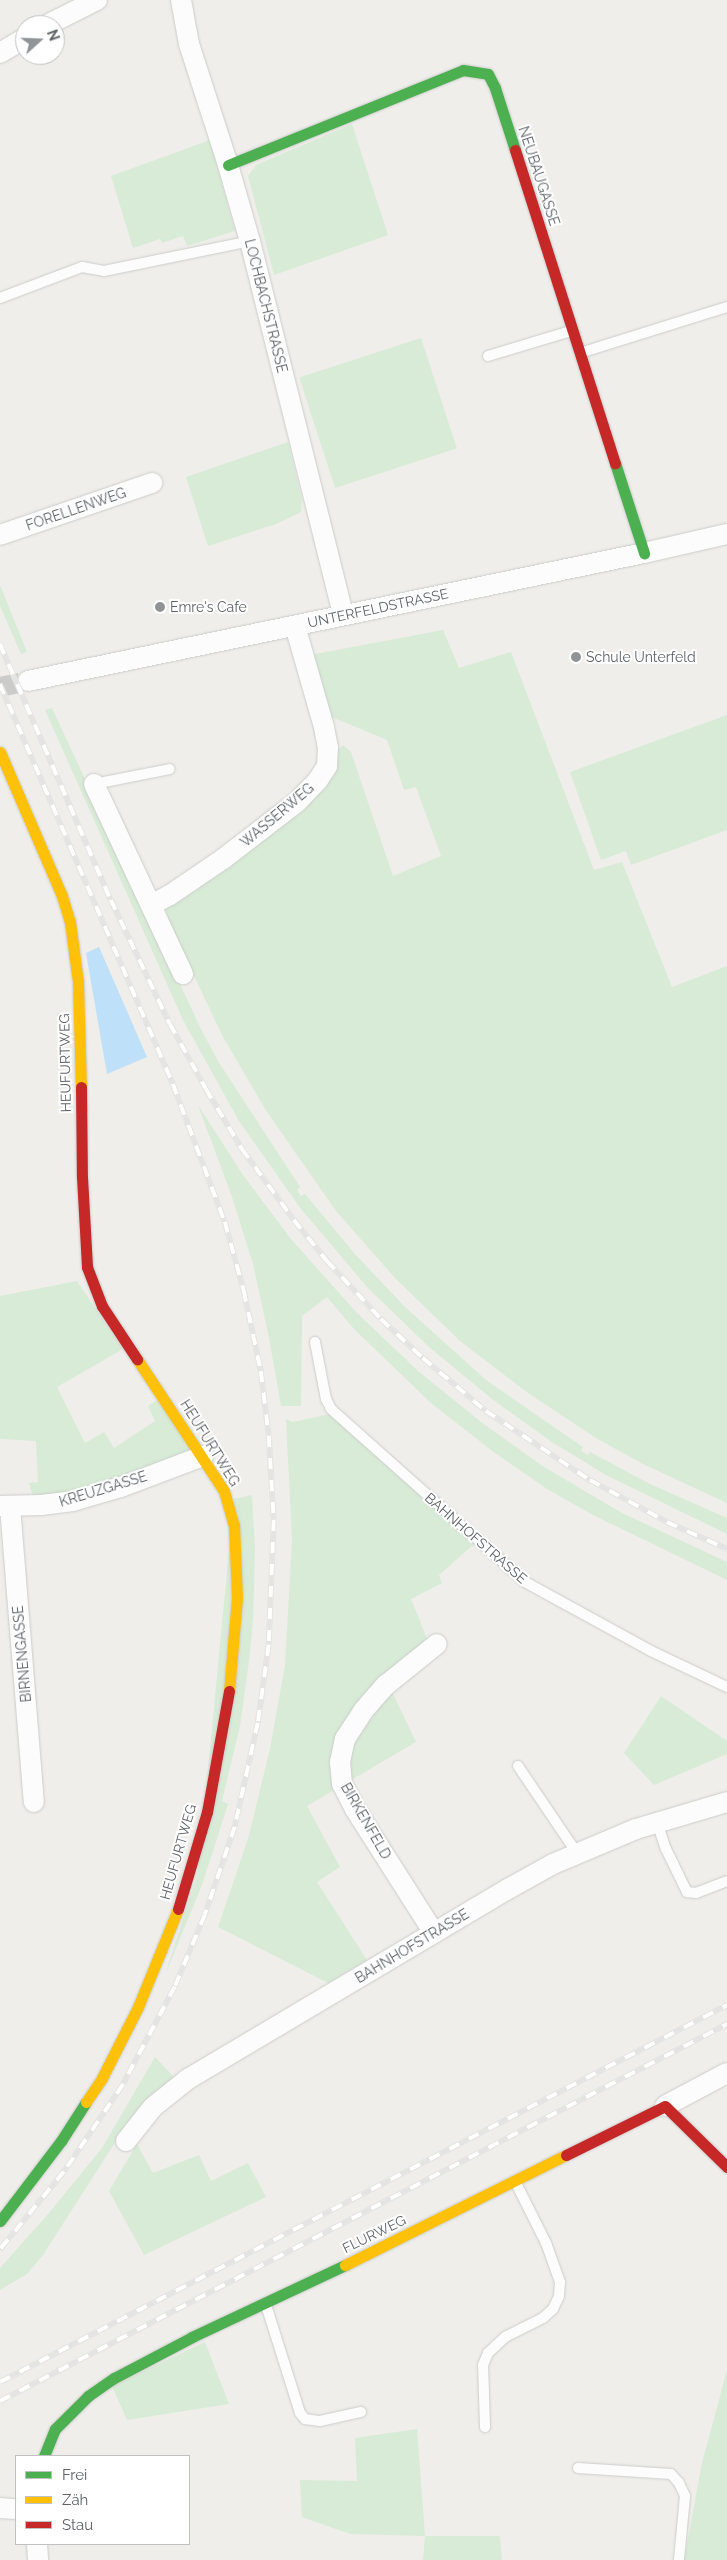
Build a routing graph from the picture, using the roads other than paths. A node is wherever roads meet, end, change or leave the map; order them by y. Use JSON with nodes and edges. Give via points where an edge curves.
{"nodes":[{"id":1,"x":97,"y":0,"type":"edge"},
{"id":2,"x":181,"y":0,"type":"edge"},
{"id":3,"x":54,"y":14,"type":"edge"},
{"id":4,"x":15,"y":44,"type":"edge"},
{"id":5,"x":0,"y":53,"type":"edge"},
{"id":6,"x":228,"y":164,"type":"junction"},
{"id":7,"x":250,"y":241,"type":"junction"},
{"id":8,"x":0,"y":298,"type":"edge"},
{"id":9,"x":727,"y":306,"type":"edge"},
{"id":10,"x":573,"y":330,"type":"junction"},
{"id":11,"x":580,"y":353,"type":"junction"},
{"id":12,"x":488,"y":356,"type":"dead end"},
{"id":13,"x":152,"y":483,"type":"dead end"},
{"id":14,"x":727,"y":534,"type":"edge"},
{"id":15,"x":0,"y":535,"type":"edge"},
{"id":16,"x":644,"y":553,"type":"junction"},
{"id":17,"x":343,"y":615,"type":"junction"},
{"id":18,"x":295,"y":626,"type":"junction"},
{"id":19,"x":28,"y":681,"type":"tunnel mouth"},
{"id":20,"x":0,"y":752,"type":"edge"},
{"id":21,"x":170,"y":769,"type":"dead end"},
{"id":22,"x":94,"y":784,"type":"joint"},
{"id":23,"x":151,"y":904,"type":"junction"},
{"id":24,"x":184,"y":974,"type":"dead end"},
{"id":25,"x":315,"y":1342,"type":"dead end"},
{"id":26,"x":203,"y":1456,"type":"junction"},
{"id":27,"x":5,"y":1506,"type":"edge"},
{"id":28,"x":437,"y":1644,"type":"dead end"},
{"id":29,"x":727,"y":1688,"type":"edge"},
{"id":30,"x":518,"y":1766,"type":"dead end"},
{"id":31,"x":34,"y":1802,"type":"dead end"},
{"id":32,"x":727,"y":1802,"type":"edge"},
{"id":33,"x":657,"y":1822,"type":"junction"},
{"id":34,"x":577,"y":1853,"type":"junction"},
{"id":35,"x":727,"y":1881,"type":"edge"},
{"id":36,"x":434,"y":1934,"type":"junction"},
{"id":37,"x":727,"y":2074,"type":"edge"},
{"id":38,"x":665,"y":2106,"type":"junction"},
{"id":39,"x":126,"y":2141,"type":"dead end"},
{"id":40,"x":727,"y":2167,"type":"edge"},
{"id":41,"x":514,"y":2180,"type":"junction"},
{"id":42,"x":0,"y":2220,"type":"edge"},
{"id":43,"x":266,"y":2304,"type":"junction"},
{"id":44,"x":361,"y":2412,"type":"dead end"},
{"id":45,"x":485,"y":2427,"type":"dead end"},
{"id":46,"x":44,"y":2455,"type":"edge"},
{"id":47,"x":578,"y":2468,"type":"dead end"},
{"id":48,"x":0,"y":2508,"type":"edge"},
{"id":49,"x":15,"y":2509,"type":"edge"},
{"id":50,"x":37,"y":2545,"type":"edge"},
{"id":51,"x":38,"y":2560,"type":"edge"},
{"id":52,"x":678,"y":2560,"type":"edge"}],
"edges":[{"from":1,"to":3,"type":"street"},
{"from":2,"to":6,"type":"street","name":"LOCHBACHSTRASSE","via":[[189,44]]},
{"from":4,"to":5,"type":"street"},
{"from":6,"to":7,"type":"street","name":"LOCHBACHSTRASSE"},
{"from":6,"to":10,"type":"street","name":"NEUBAUGASSE","via":[[464,70],[488,74]]},
{"from":7,"to":8,"type":"lane","via":[[104,271],[82,267]]},
{"from":7,"to":17,"type":"street","name":"LOCHBACHSTRASSE"},
{"from":9,"to":11,"type":"lane"},
{"from":10,"to":11,"type":"street","name":"NEUBAUGASSE"},
{"from":10,"to":12,"type":"lane"},
{"from":11,"to":16,"type":"street","name":"NEUBAUGASSE"},
{"from":13,"to":15,"type":"street","name":"FORELLENWEG"},
{"from":14,"to":16,"type":"street","name":"UNTERFELDSTRASSE"},
{"from":16,"to":17,"type":"street","name":"UNTERFELDSTRASSE"},
{"from":17,"to":18,"type":"street","name":"UNTERFELDSTRASSE"},
{"from":18,"to":19,"type":"street","name":"UNTERFELDSTRASSE"},
{"from":18,"to":23,"type":"street","name":"WASSERWEG","via":[[324,727],[327,766],[297,802],[223,859],[170,896]]},
{"from":20,"to":26,"type":"street","name":"HEUFURTWEG","via":[[62,896],[70,922],[78,982],[81,1047],[85,1255],[93,1288]]},
{"from":21,"to":22,"type":"lane"},
{"from":22,"to":23,"type":"street"},
{"from":23,"to":24,"type":"street"},
{"from":25,"to":29,"type":"lane","name":"BAHNHOFSTRASSE","via":[[326,1400],[331,1409],[525,1582],[651,1651]]},
{"from":26,"to":27,"type":"street","name":"KREUZGASSE","via":[[80,1499],[59,1504]]},
{"from":26,"to":42,"type":"street","name":"HEUFURTWEG","via":[[230,1506],[236,1544],[237,1598],[234,1653],[225,1715],[198,1845],[163,1950],[114,2056],[60,2141]]},
{"from":27,"to":31,"type":"street","name":"BIRNENGASSE"},
{"from":28,"to":36,"type":"street","name":"BIRKENFELD","via":[[386,1685],[364,1711],[346,1739],[340,1762],[342,1784]]},
{"from":30,"to":34,"type":"lane"},
{"from":32,"to":33,"type":"street","name":"BAHNHOFSTRASSE"},
{"from":33,"to":34,"type":"street","name":"BAHNHOFSTRASSE"},
{"from":33,"to":35,"type":"lane","via":[[687,1892],[696,1894]]},
{"from":34,"to":36,"type":"street","name":"BAHNHOFSTRASSE","via":[[516,1884]]},
{"from":36,"to":39,"type":"street","name":"BAHNHOFSTRASSE","via":[[188,2080],[154,2107]]},
{"from":37,"to":38,"type":"street"},
{"from":38,"to":40,"type":"street"},
{"from":38,"to":41,"type":"street","name":"FLURWEG"},
{"from":41,"to":43,"type":"street","name":"FLURWEG"},
{"from":41,"to":45,"type":"lane","via":[[546,2243],[560,2282],[559,2296],[544,2318],[505,2337],[488,2353],[483,2365]]},
{"from":43,"to":44,"type":"lane","via":[[305,2419],[320,2421]]},
{"from":43,"to":46,"type":"street","name":"FLURWEG","via":[[192,2337],[114,2378],[88,2396],[55,2429]]},
{"from":47,"to":52,"type":"lane","via":[[671,2474],[685,2496]]},
{"from":48,"to":49,"type":"street"},
{"from":50,"to":51,"type":"street"}]}
